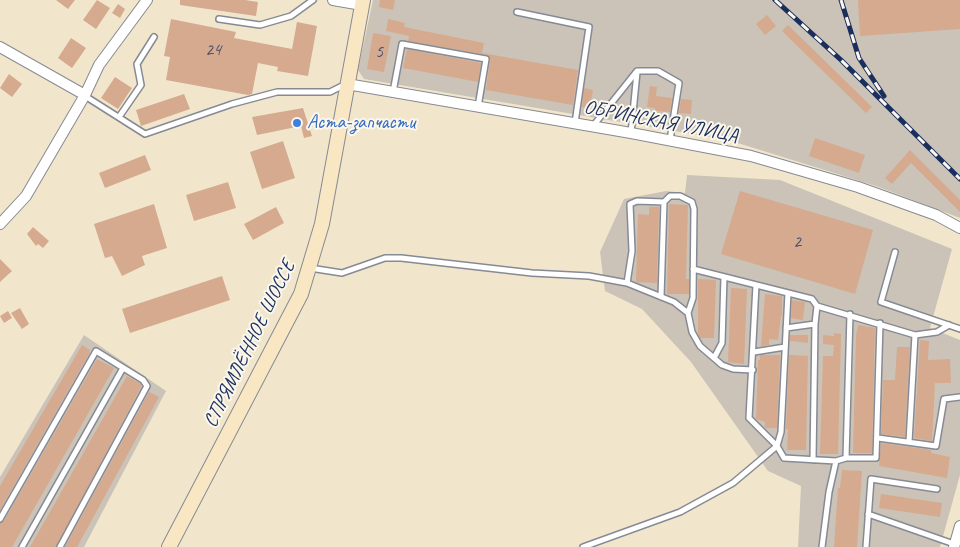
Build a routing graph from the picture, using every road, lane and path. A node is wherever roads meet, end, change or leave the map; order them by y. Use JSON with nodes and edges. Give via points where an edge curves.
{"nodes":[{"id":1,"x":147,"y":0,"type":"edge"},
{"id":2,"x":313,"y":0,"type":"edge"},
{"id":3,"x":333,"y":0,"type":"edge"},
{"id":4,"x":362,"y":2,"type":"edge"},
{"id":5,"x":518,"y":12,"type":"dead end"},
{"id":6,"x":219,"y":19,"type":"dead end"},
{"id":7,"x":154,"y":37,"type":"dead end"},
{"id":8,"x":2,"y":51,"type":"edge"},
{"id":9,"x":637,"y":71,"type":"junction"},
{"id":10,"x":347,"y":84,"type":"junction"},
{"id":11,"x":393,"y":92,"type":"junction"},
{"id":12,"x":85,"y":95,"type":"junction"},
{"id":13,"x":478,"y":107,"type":"junction"},
{"id":14,"x":119,"y":117,"type":"junction"},
{"id":15,"x":575,"y":123,"type":"junction"},
{"id":16,"x":593,"y":126,"type":"junction"},
{"id":17,"x":631,"y":133,"type":"junction"},
{"id":18,"x":670,"y":140,"type":"junction"},
{"id":19,"x":664,"y":202,"type":"junction"},
{"id":20,"x":0,"y":224,"type":"edge"},
{"id":21,"x":960,"y":228,"type":"edge"},
{"id":22,"x":896,"y":252,"type":"dead end"},
{"id":23,"x":310,"y":268,"type":"junction"},
{"id":24,"x":693,"y":269,"type":"junction"},
{"id":25,"x":724,"y":277,"type":"junction"},
{"id":26,"x":626,"y":283,"type":"junction"},
{"id":27,"x":756,"y":285,"type":"junction"},
{"id":28,"x":788,"y":293,"type":"junction"},
{"id":29,"x":661,"y":297,"type":"junction"},
{"id":30,"x":818,"y":306,"type":"junction"},
{"id":31,"x":688,"y":313,"type":"junction"},
{"id":32,"x":850,"y":314,"type":"junction"},
{"id":33,"x":880,"y":323,"type":"junction"},
{"id":34,"x":815,"y":324,"type":"junction"},
{"id":35,"x":949,"y":326,"type":"junction"},
{"id":36,"x":786,"y":328,"type":"junction"},
{"id":37,"x":960,"y":329,"type":"edge"},
{"id":38,"x":915,"y":335,"type":"junction"},
{"id":39,"x":785,"y":347,"type":"junction"},
{"id":40,"x":754,"y":352,"type":"junction"},
{"id":41,"x":714,"y":358,"type":"junction"},
{"id":42,"x":123,"y":368,"type":"junction"},
{"id":43,"x":753,"y":370,"type":"junction"},
{"id":44,"x":960,"y":397,"type":"edge"},
{"id":45,"x":878,"y":438,"type":"junction"},
{"id":46,"x":909,"y":442,"type":"junction"},
{"id":47,"x":777,"y":446,"type":"junction"},
{"id":48,"x":846,"y":458,"type":"junction"},
{"id":49,"x":813,"y":460,"type":"junction"},
{"id":50,"x":836,"y":462,"type":"junction"},
{"id":51,"x":937,"y":489,"type":"dead end"},
{"id":52,"x":868,"y":514,"type":"junction"},
{"id":53,"x":0,"y":519,"type":"edge"},
{"id":54,"x":960,"y":526,"type":"edge"},
{"id":55,"x":954,"y":546,"type":"edge"},
{"id":56,"x":22,"y":547,"type":"edge"},
{"id":57,"x":60,"y":547,"type":"edge"},
{"id":58,"x":169,"y":547,"type":"edge"},
{"id":59,"x":583,"y":547,"type":"edge"},
{"id":60,"x":822,"y":547,"type":"edge"},
{"id":61,"x":866,"y":547,"type":"edge"}],
"edges":[{"from":1,"to":12,"type":"street","via":[[99,65]]},
{"from":2,"to":6,"type":"lane","via":[[291,16],[260,25]]},
{"from":3,"to":4,"type":"street"},
{"from":4,"to":10,"type":"main road","name":"СПРЯМЛЁННОЕ ШОССЕ"},
{"from":5,"to":15,"type":"lane","via":[[589,27]]},
{"from":7,"to":14,"type":"lane","via":[[137,64],[141,85]]},
{"from":8,"to":12,"type":"street"},
{"from":9,"to":16,"type":"lane"},
{"from":9,"to":17,"type":"lane"},
{"from":9,"to":18,"type":"lane","via":[[658,71],[679,83]]},
{"from":10,"to":11,"type":"street","name":"ОБРИНСКАЯ УЛИЦА"},
{"from":10,"to":14,"type":"lane","via":[[330,92],[277,92],[144,134]]},
{"from":10,"to":23,"type":"main road","name":"СПРЯМЛЁННОЕ ШОССЕ","via":[[322,224]]},
{"from":11,"to":13,"type":"street","name":"ОБРИНСКАЯ УЛИЦА"},
{"from":11,"to":13,"type":"lane","via":[[402,44],[486,60]]},
{"from":12,"to":14,"type":"lane"},
{"from":12,"to":20,"type":"street","via":[[26,196]]},
{"from":13,"to":15,"type":"street","name":"ОБРИНСКАЯ УЛИЦА"},
{"from":15,"to":16,"type":"street","name":"ОБРИНСКАЯ УЛИЦА"},
{"from":16,"to":17,"type":"street","name":"ОБРИНСКАЯ УЛИЦА"},
{"from":17,"to":18,"type":"street","name":"ОБРИНСКАЯ УЛИЦА"},
{"from":18,"to":21,"type":"street","name":"ОБРИНСКАЯ УЛИЦА","via":[[752,156],[858,187],[936,215]]},
{"from":19,"to":24,"type":"lane","via":[[670,196],[680,196],[692,202]]},
{"from":19,"to":26,"type":"lane","via":[[637,201],[630,204],[632,251]]},
{"from":19,"to":29,"type":"lane"},
{"from":22,"to":35,"type":"lane","via":[[881,302]]},
{"from":23,"to":26,"type":"lane","via":[[342,273],[385,258],[401,258],[589,276]]},
{"from":23,"to":58,"type":"main road","name":"СПРЯМЛЁННОЕ ШОССЕ","via":[[294,309]]},
{"from":24,"to":25,"type":"lane"},
{"from":24,"to":31,"type":"lane","via":[[693,298]]},
{"from":25,"to":27,"type":"lane"},
{"from":25,"to":41,"type":"lane","via":[[722,343]]},
{"from":26,"to":29,"type":"lane"},
{"from":27,"to":28,"type":"lane"},
{"from":27,"to":40,"type":"lane"},
{"from":28,"to":30,"type":"lane","via":[[812,299]]},
{"from":28,"to":36,"type":"lane"},
{"from":29,"to":31,"type":"lane"},
{"from":30,"to":32,"type":"lane"},
{"from":30,"to":34,"type":"lane"},
{"from":31,"to":41,"type":"lane","via":[[692,332],[700,346]]},
{"from":32,"to":33,"type":"lane"},
{"from":32,"to":48,"type":"lane"},
{"from":33,"to":38,"type":"lane"},
{"from":33,"to":45,"type":"lane"},
{"from":34,"to":36,"type":"lane"},
{"from":34,"to":49,"type":"lane"},
{"from":35,"to":37,"type":"lane"},
{"from":35,"to":38,"type":"lane","via":[[937,332]]},
{"from":36,"to":39,"type":"lane"},
{"from":38,"to":46,"type":"lane"},
{"from":39,"to":40,"type":"lane"},
{"from":39,"to":47,"type":"lane","via":[[781,432]]},
{"from":40,"to":43,"type":"lane"},
{"from":41,"to":43,"type":"lane","via":[[733,369]]},
{"from":42,"to":53,"type":"lane","via":[[96,351]]},
{"from":42,"to":56,"type":"lane"},
{"from":42,"to":57,"type":"lane","via":[[147,386]]},
{"from":43,"to":47,"type":"lane","via":[[749,418]]},
{"from":44,"to":46,"type":"lane","via":[[944,399],[936,446]]},
{"from":45,"to":46,"type":"lane"},
{"from":45,"to":48,"type":"lane","via":[[876,458]]},
{"from":47,"to":49,"type":"lane","via":[[784,458]]},
{"from":47,"to":59,"type":"lane","via":[[733,483],[680,512]]},
{"from":48,"to":50,"type":"lane"},
{"from":49,"to":50,"type":"lane"},
{"from":50,"to":60,"type":"lane"},
{"from":51,"to":52,"type":"lane","via":[[871,480]]},
{"from":52,"to":55,"type":"lane"},
{"from":52,"to":61,"type":"lane"},
{"from":54,"to":55,"type":"street"}]}
